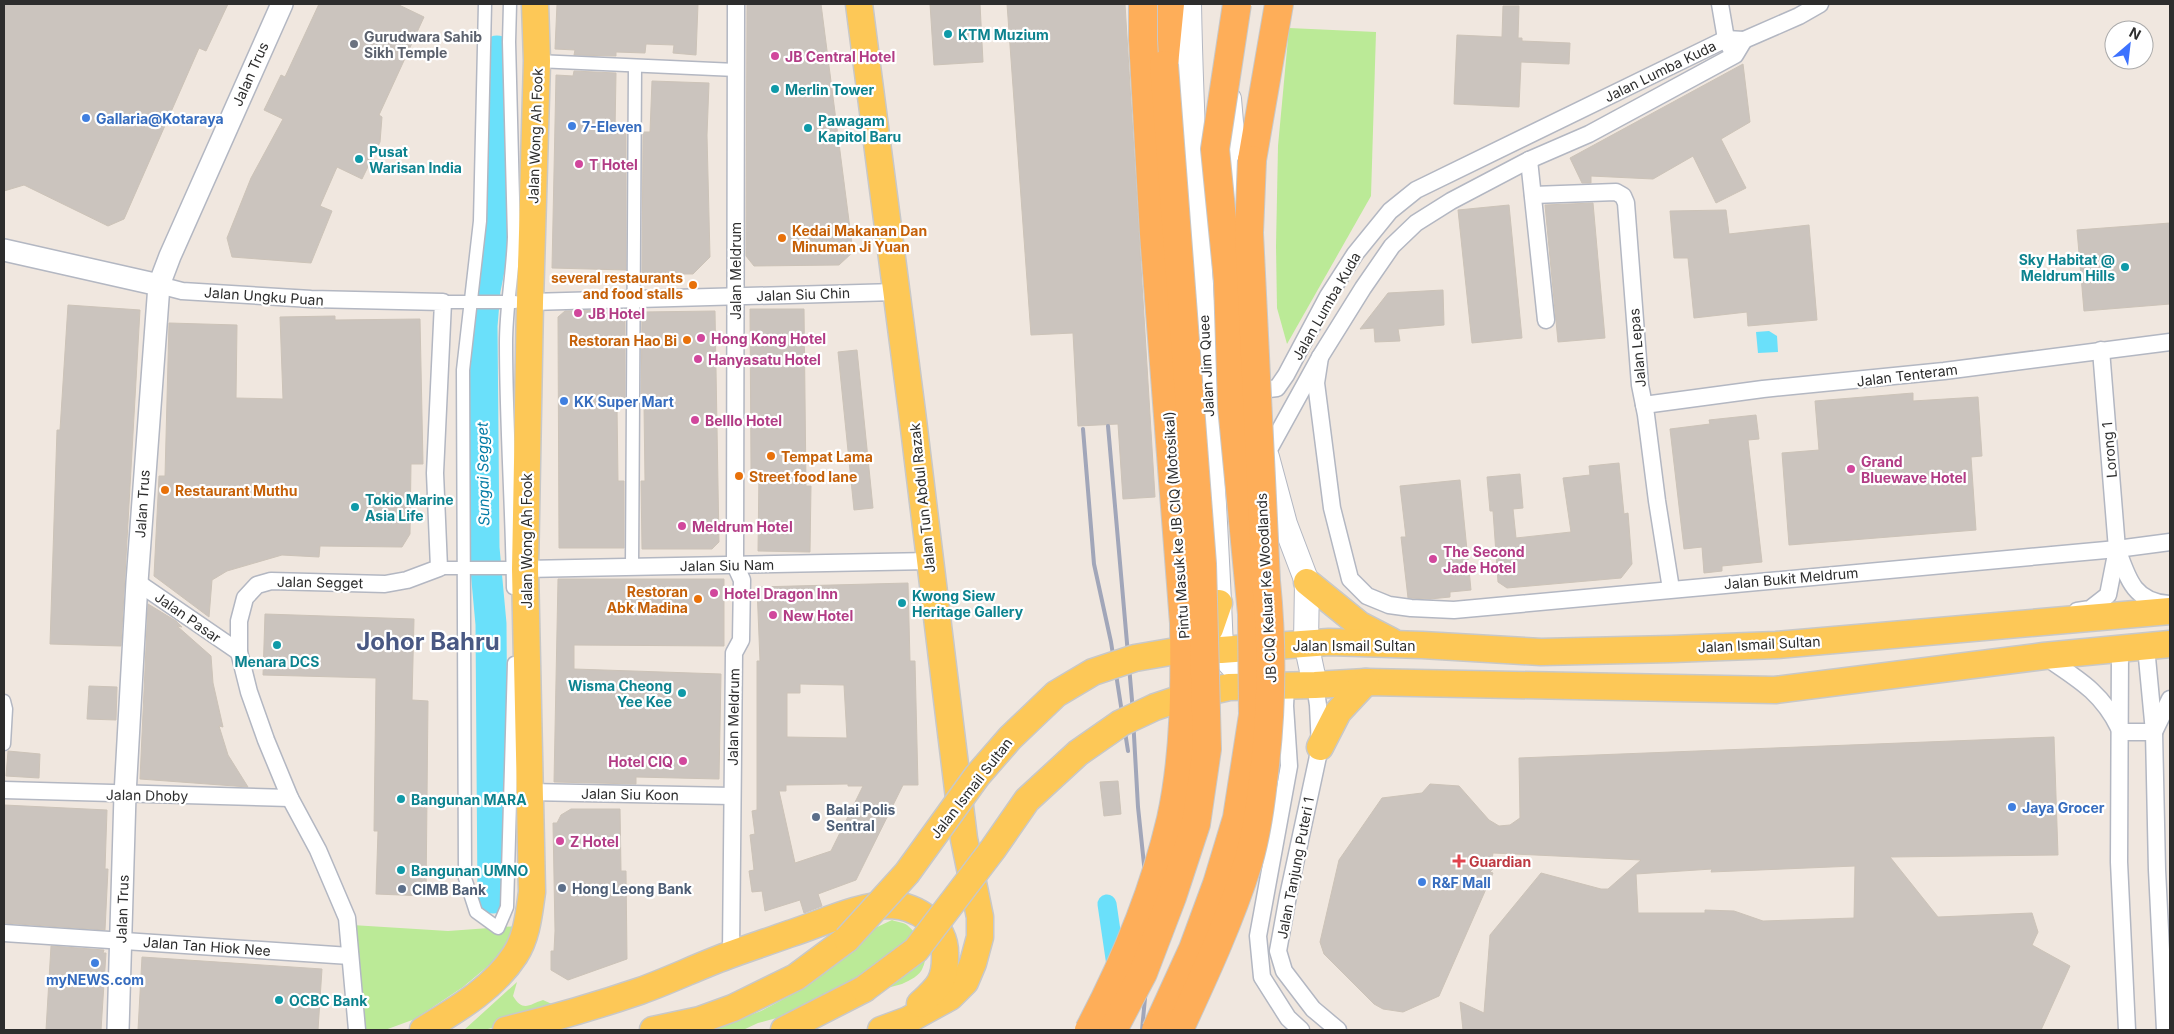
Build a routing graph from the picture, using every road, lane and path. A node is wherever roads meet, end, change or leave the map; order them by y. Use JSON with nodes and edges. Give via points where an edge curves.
{"nodes":[{"id":1,"x":282,"y":4,"type":"edge"},
{"id":2,"x":485,"y":4,"type":"edge"},
{"id":3,"x":510,"y":4,"type":"edge"},
{"id":4,"x":535,"y":4,"type":"edge"},
{"id":5,"x":736,"y":4,"type":"edge"},
{"id":6,"x":1143,"y":4,"type":"edge"},
{"id":7,"x":1161,"y":4,"type":"edge"},
{"id":8,"x":1170,"y":4,"type":"edge"},
{"id":9,"x":1189,"y":4,"type":"edge"},
{"id":10,"x":1228,"y":4,"type":"edge"},
{"id":11,"x":1237,"y":4,"type":"edge"},
{"id":12,"x":1263,"y":4,"type":"edge"},
{"id":13,"x":1279,"y":4,"type":"edge"},
{"id":14,"x":1720,"y":4,"type":"edge"},
{"id":15,"x":1820,"y":4,"type":"edge"},
{"id":16,"x":857,"y":6,"type":"edge"},
{"id":17,"x":1726,"y":38,"type":"junction"},
{"id":18,"x":1744,"y":40,"type":"junction"},
{"id":19,"x":1735,"y":55,"type":"junction"},
{"id":20,"x":537,"y":61,"type":"junction"},
{"id":21,"x":1164,"y":65,"type":"junction"},
{"id":22,"x":635,"y":66,"type":"junction"},
{"id":23,"x":736,"y":70,"type":"junction"},
{"id":24,"x":1529,"y":160,"type":"junction"},
{"id":25,"x":1533,"y":195,"type":"junction"},
{"id":26,"x":4,"y":250,"type":"edge"},
{"id":27,"x":1201,"y":267,"type":"junction"},
{"id":28,"x":1235,"y":273,"type":"junction"},
{"id":29,"x":159,"y":285,"type":"junction"},
{"id":30,"x":896,"y":292,"type":"junction"},
{"id":31,"x":735,"y":296,"type":"junction"},
{"id":32,"x":634,"y":299,"type":"junction"},
{"id":33,"x":443,"y":302,"type":"junction"},
{"id":34,"x":471,"y":302,"type":"junction"},
{"id":35,"x":514,"y":302,"type":"junction"},
{"id":36,"x":1546,"y":320,"type":"dead end"},
{"id":37,"x":2170,"y":342,"type":"edge"},
{"id":38,"x":2101,"y":350,"type":"junction"},
{"id":39,"x":1320,"y":357,"type":"junction"},
{"id":40,"x":1252,"y":380,"type":"junction"},
{"id":41,"x":1644,"y":404,"type":"junction"},
{"id":42,"x":1266,"y":455,"type":"junction"},
{"id":43,"x":1216,"y":524,"type":"junction"},
{"id":44,"x":1285,"y":524,"type":"junction"},
{"id":45,"x":2170,"y":542,"type":"edge"},
{"id":46,"x":2118,"y":549,"type":"junction"},
{"id":47,"x":930,"y":561,"type":"junction"},
{"id":48,"x":735,"y":565,"type":"junction"},
{"id":49,"x":632,"y":567,"type":"junction"},
{"id":50,"x":438,"y":568,"type":"junction"},
{"id":51,"x":512,"y":568,"type":"junction"},
{"id":52,"x":467,"y":569,"type":"junction"},
{"id":53,"x":137,"y":582,"type":"junction"},
{"id":54,"x":1306,"y":582,"type":"junction"},
{"id":55,"x":1671,"y":589,"type":"junction"},
{"id":56,"x":1219,"y":603,"type":"junction"},
{"id":57,"x":2170,"y":604,"type":"edge"},
{"id":58,"x":1411,"y":608,"type":"joint"},
{"id":59,"x":2170,"y":611,"type":"edge"},
{"id":60,"x":2055,"y":620,"type":"junction"},
{"id":61,"x":1306,"y":643,"type":"junction"},
{"id":62,"x":1397,"y":644,"type":"junction"},
{"id":63,"x":2158,"y":646,"type":"edge"},
{"id":64,"x":1181,"y":650,"type":"junction"},
{"id":65,"x":1221,"y":650,"type":"junction"},
{"id":66,"x":2120,"y":650,"type":"junction"},
{"id":67,"x":239,"y":652,"type":"junction"},
{"id":68,"x":2044,"y":656,"type":"junction"},
{"id":69,"x":1366,"y":682,"type":"junction"},
{"id":70,"x":1286,"y":685,"type":"junction"},
{"id":71,"x":1315,"y":686,"type":"junction"},
{"id":72,"x":1229,"y":687,"type":"junction"},
{"id":73,"x":2170,"y":699,"type":"edge"},
{"id":74,"x":4,"y":701,"type":"edge"},
{"id":75,"x":2121,"y":732,"type":"junction"},
{"id":76,"x":2154,"y":732,"type":"junction"},
{"id":77,"x":4,"y":744,"type":"edge"},
{"id":78,"x":1288,"y":744,"type":"junction"},
{"id":79,"x":1320,"y":747,"type":"junction"},
{"id":80,"x":4,"y":790,"type":"edge"},
{"id":81,"x":529,"y":792,"type":"junction"},
{"id":82,"x":126,"y":795,"type":"junction"},
{"id":83,"x":732,"y":796,"type":"junction"},
{"id":84,"x":290,"y":798,"type":"junction"},
{"id":85,"x":4,"y":934,"type":"edge"},
{"id":86,"x":121,"y":940,"type":"junction"},
{"id":87,"x":731,"y":954,"type":"junction"},
{"id":88,"x":350,"y":956,"type":"junction"},
{"id":89,"x":890,"y":1027,"type":"edge"},
{"id":90,"x":118,"y":1030,"type":"edge"},
{"id":91,"x":357,"y":1030,"type":"edge"},
{"id":92,"x":423,"y":1030,"type":"edge"},
{"id":93,"x":506,"y":1030,"type":"edge"},
{"id":94,"x":653,"y":1030,"type":"edge"},
{"id":95,"x":784,"y":1030,"type":"edge"},
{"id":96,"x":1089,"y":1030,"type":"edge"},
{"id":97,"x":1113,"y":1030,"type":"edge"},
{"id":98,"x":1156,"y":1030,"type":"edge"},
{"id":99,"x":1178,"y":1030,"type":"edge"},
{"id":100,"x":1301,"y":1030,"type":"edge"},
{"id":101,"x":1338,"y":1030,"type":"edge"},
{"id":102,"x":2127,"y":1030,"type":"edge"},
{"id":103,"x":2165,"y":1030,"type":"edge"}],
"edges":[{"from":1,"to":29,"type":"street","name":"Jalan Trus"},
{"from":2,"to":34,"type":"street","via":[[480,221]]},
{"from":3,"to":35,"type":"street"},
{"from":4,"to":20,"type":"main road","name":"Jalan Wong Ah Fook"},
{"from":5,"to":23,"type":"street","name":"Jalan Meldrum"},
{"from":6,"to":96,"type":"highway","name":"Pintu Masuk ke JB CIQ (Motosikal)","bridge":true,"via":[[1154,224],[1184,623],[1185,686],[1171,818],[1153,883],[1130,943]]},
{"from":7,"to":21,"type":"highway"},
{"from":8,"to":21,"type":"highway"},
{"from":9,"to":27,"type":"main road","name":"Jalan Jim Quee"},
{"from":10,"to":28,"type":"main road"},
{"from":11,"to":28,"type":"highway","bridge":true,"via":[[1215,148]]},
{"from":12,"to":28,"type":"highway","bridge":true,"via":[[1237,155]]},
{"from":13,"to":99,"type":"highway","name":"JB CIQ Keluar Ke Woodlands","bridge":true,"via":[[1252,160],[1249,233],[1266,581],[1272,634],[1269,735],[1258,822],[1249,861],[1235,904]]},
{"from":14,"to":17,"type":"street"},
{"from":15,"to":18,"type":"street"},
{"from":16,"to":30,"type":"main road","name":"Jalan Tun Abdul Razak"},
{"from":17,"to":18,"type":"street","name":"Jalan Lumba Kuda"},
{"from":17,"to":19,"type":"street"},
{"from":17,"to":40,"type":"street","name":"Jalan Lumba Kuda","via":[[1416,190],[1390,211],[1355,254],[1278,388],[1263,390]]},
{"from":18,"to":19,"type":"street","name":"Jalan Lumba Kuda"},
{"from":19,"to":24,"type":"street","name":"Jalan Lumba Kuda","via":[[1589,134]]},
{"from":20,"to":22,"type":"street"},
{"from":20,"to":35,"type":"main road","name":"Jalan Wong Ah Fook"},
{"from":21,"to":97,"type":"highway","bridge":true,"via":[[1202,564],[1207,749],[1196,824],[1172,897],[1143,973]]},
{"from":22,"to":23,"type":"street"},
{"from":22,"to":32,"type":"street"},
{"from":23,"to":31,"type":"street","name":"Jalan Meldrum"},
{"from":24,"to":25,"type":"street"},
{"from":24,"to":39,"type":"street","name":"Jalan Lumba Kuda","via":[[1416,223],[1392,246]]},
{"from":25,"to":36,"type":"street"},
{"from":25,"to":41,"type":"street","name":"Jalan Lepas","via":[[1616,192],[1623,196],[1638,371]]},
{"from":26,"to":29,"type":"street","name":"Jalan Ungku Puan"},
{"from":27,"to":28,"type":"main road","via":[[1221,253],[1235,256]]},
{"from":27,"to":43,"type":"main road","name":"Jalan Jim Quee"},
{"from":28,"to":40,"type":"main road"},
{"from":28,"to":98,"type":"highway","bridge":true,"via":[[1232,406],[1252,614],[1253,715],[1237,818],[1217,884],[1193,949]]},
{"from":29,"to":33,"type":"street","name":"Jalan Ungku Puan","via":[[182,291],[311,299]]},
{"from":29,"to":53,"type":"street","name":"Jalan Trus"},
{"from":30,"to":31,"type":"street","name":"Jalan Siu Chin"},
{"from":30,"to":47,"type":"main road","name":"Jalan Tun Abdul Razak"},
{"from":31,"to":32,"type":"street","name":"Jalan Siu Chin"},
{"from":31,"to":48,"type":"street","name":"Jalan Meldrum"},
{"from":32,"to":35,"type":"street","name":"Jalan Siu Chin"},
{"from":32,"to":49,"type":"street"},
{"from":33,"to":34,"type":"street","name":"Jalan Ungku Puan"},
{"from":33,"to":50,"type":"street","via":[[435,473]]},
{"from":34,"to":35,"type":"street","name":"Jalan Ungku Puan"},
{"from":34,"to":52,"type":"street","via":[[463,370]]},
{"from":35,"to":51,"type":"main road","name":"Jalan Wong Ah Fook"},
{"from":37,"to":38,"type":"street","name":"Jalan Tenteram"},
{"from":38,"to":41,"type":"street","name":"Jalan Tenteram"},
{"from":38,"to":46,"type":"street","name":"Lorong 1"},
{"from":39,"to":42,"type":"street","name":"Jalan Lumba Kuda"},
{"from":39,"to":58,"type":"street","name":"Jalan Lumba Kuda","via":[[1316,384],[1332,508],[1350,579],[1366,596],[1389,605]]},
{"from":40,"to":42,"type":"main road"},
{"from":41,"to":55,"type":"street","name":"Jalan Lepas"},
{"from":42,"to":44,"type":"main road"},
{"from":43,"to":44,"type":"main road","via":[[1231,542],[1253,556],[1266,552]]},
{"from":43,"to":56,"type":"main road","name":"Jalan Jim Quee"},
{"from":44,"to":54,"type":"main road"},
{"from":45,"to":46,"type":"street","name":"Jalan Bukit Meldrum"},
{"from":46,"to":55,"type":"street","name":"Jalan Bukit Meldrum"},
{"from":46,"to":57,"type":"street","name":"Lorong 1","via":[[2127,575],[2142,596],[2154,603]]},
{"from":46,"to":60,"type":"street","name":"Lorong 1","via":[[2108,595],[2090,609],[2062,614]]},
{"from":47,"to":48,"type":"street","name":"Jalan Siu Nam"},
{"from":47,"to":89,"type":"main road","name":"Jalan Tun Abdul Razak","via":[[964,839],[980,917],[980,937],[974,963],[965,982],[950,997]]},
{"from":48,"to":49,"type":"street","name":"Jalan Siu Nam"},
{"from":48,"to":83,"type":"street","name":"Jalan Meldrum","via":[[742,580],[742,632],[734,653]]},
{"from":49,"to":51,"type":"street","name":"Jalan Siu Nam"},
{"from":50,"to":52,"type":"street"},
{"from":50,"to":67,"type":"street","name":"Jalan Segget","via":[[407,580],[385,584],[271,580],[257,585],[245,598],[239,621]]},
{"from":51,"to":52,"type":"street"},
{"from":51,"to":52,"type":"street","via":[[514,674],[506,907],[498,928],[476,912],[465,878]]},
{"from":51,"to":81,"type":"main road","name":"Jalan Wong Ah Fook"},
{"from":53,"to":67,"type":"street","name":"Jalan Pasar"},
{"from":53,"to":82,"type":"street","name":"Jalan Trus"},
{"from":54,"to":61,"type":"main road"},
{"from":54,"to":62,"type":"main road","via":[[1360,625]]},
{"from":55,"to":58,"type":"street","name":"Jalan Bukit Meldrum","via":[[1454,610]]},
{"from":56,"to":64,"type":"main road","via":[[1210,629],[1201,641]]},
{"from":56,"to":65,"type":"main road","name":"Jalan Jim Quee"},
{"from":59,"to":60,"type":"main road","name":"Jalan Ismail Sultan"},
{"from":60,"to":62,"type":"main road","name":"Jalan Ismail Sultan","via":[[1776,645],[1672,649],[1541,652]]},
{"from":61,"to":62,"type":"main road","name":"Jalan Ismail Sultan"},
{"from":61,"to":65,"type":"main road","name":"Jalan Ismail Sultan"},
{"from":61,"to":71,"type":"main road"},
{"from":63,"to":66,"type":"main road"},
{"from":63,"to":76,"type":"street"},
{"from":64,"to":65,"type":"main road","name":"Jalan Ismail Sultan"},
{"from":64,"to":94,"type":"main road","name":"Jalan Ismail Sultan","bridge":true,"via":[[1134,658],[1093,672],[1056,694],[1010,738],[977,776],[907,873],[847,939],[796,977],[733,1008],[700,1020]]},
{"from":65,"to":70,"type":"main road","via":[[1227,662],[1246,677]]},
{"from":66,"to":68,"type":"main road"},
{"from":66,"to":75,"type":"street"},
{"from":67,"to":84,"type":"street","name":"Jalan Segget","via":[[249,692]]},
{"from":68,"to":69,"type":"main road","via":[[1775,690]]},
{"from":68,"to":75,"type":"street","via":[[2090,688],[2111,712]]},
{"from":69,"to":71,"type":"main road"},
{"from":69,"to":79,"type":"main road","via":[[1338,712]]},
{"from":70,"to":71,"type":"main road"},
{"from":70,"to":72,"type":"main road"},
{"from":70,"to":78,"type":"street","name":"Jalan Tanjung Puteri 1"},
{"from":71,"to":79,"type":"street","name":"Jalan Tanjung Puteri 1"},
{"from":72,"to":78,"type":"street","via":[[1264,712]]},
{"from":72,"to":95,"type":"main road","bridge":true,"via":[[1155,707],[1121,723],[1078,753],[1027,800],[916,950],[864,989]]},
{"from":73,"to":76,"type":"street"},
{"from":74,"to":77,"type":"street"},
{"from":75,"to":76,"type":"street"},
{"from":75,"to":102,"type":"street","via":[[2119,862]]},
{"from":76,"to":103,"type":"street"},
{"from":78,"to":100,"type":"street","name":"Jalan Tanjung Puteri 1","via":[[1289,766],[1258,936],[1262,977],[1288,1018]]},
{"from":79,"to":101,"type":"street","name":"Jalan Tanjung Puteri 1","via":[[1278,951],[1284,971],[1313,1009]]},
{"from":80,"to":82,"type":"street","name":"Jalan Dhoby"},
{"from":81,"to":83,"type":"street","name":"Jalan Siu Koon"},
{"from":81,"to":92,"type":"main road","name":"Jalan Wong Ah Fook","via":[[532,892],[528,925],[516,954],[474,998]]},
{"from":82,"to":84,"type":"street","name":"Jalan Dhoby"},
{"from":82,"to":86,"type":"street","name":"Jalan Trus"},
{"from":83,"to":87,"type":"street","name":"Jalan Meldrum"},
{"from":84,"to":88,"type":"street","name":"Jalan Segget","via":[[318,850],[347,918]]},
{"from":85,"to":86,"type":"street","name":"Jalan Tan Hiok Nee"},
{"from":86,"to":88,"type":"street","name":"Jalan Tan Hiok Nee"},
{"from":86,"to":90,"type":"street","name":"Jalan Trus"},
{"from":87,"to":89,"type":"main road","via":[[873,907],[902,906],[924,914],[940,932],[945,949],[944,976],[937,989]]},
{"from":87,"to":93,"type":"main road","via":[[642,990],[566,1015]]},
{"from":88,"to":91,"type":"street","name":"Jalan Segget"}]}
